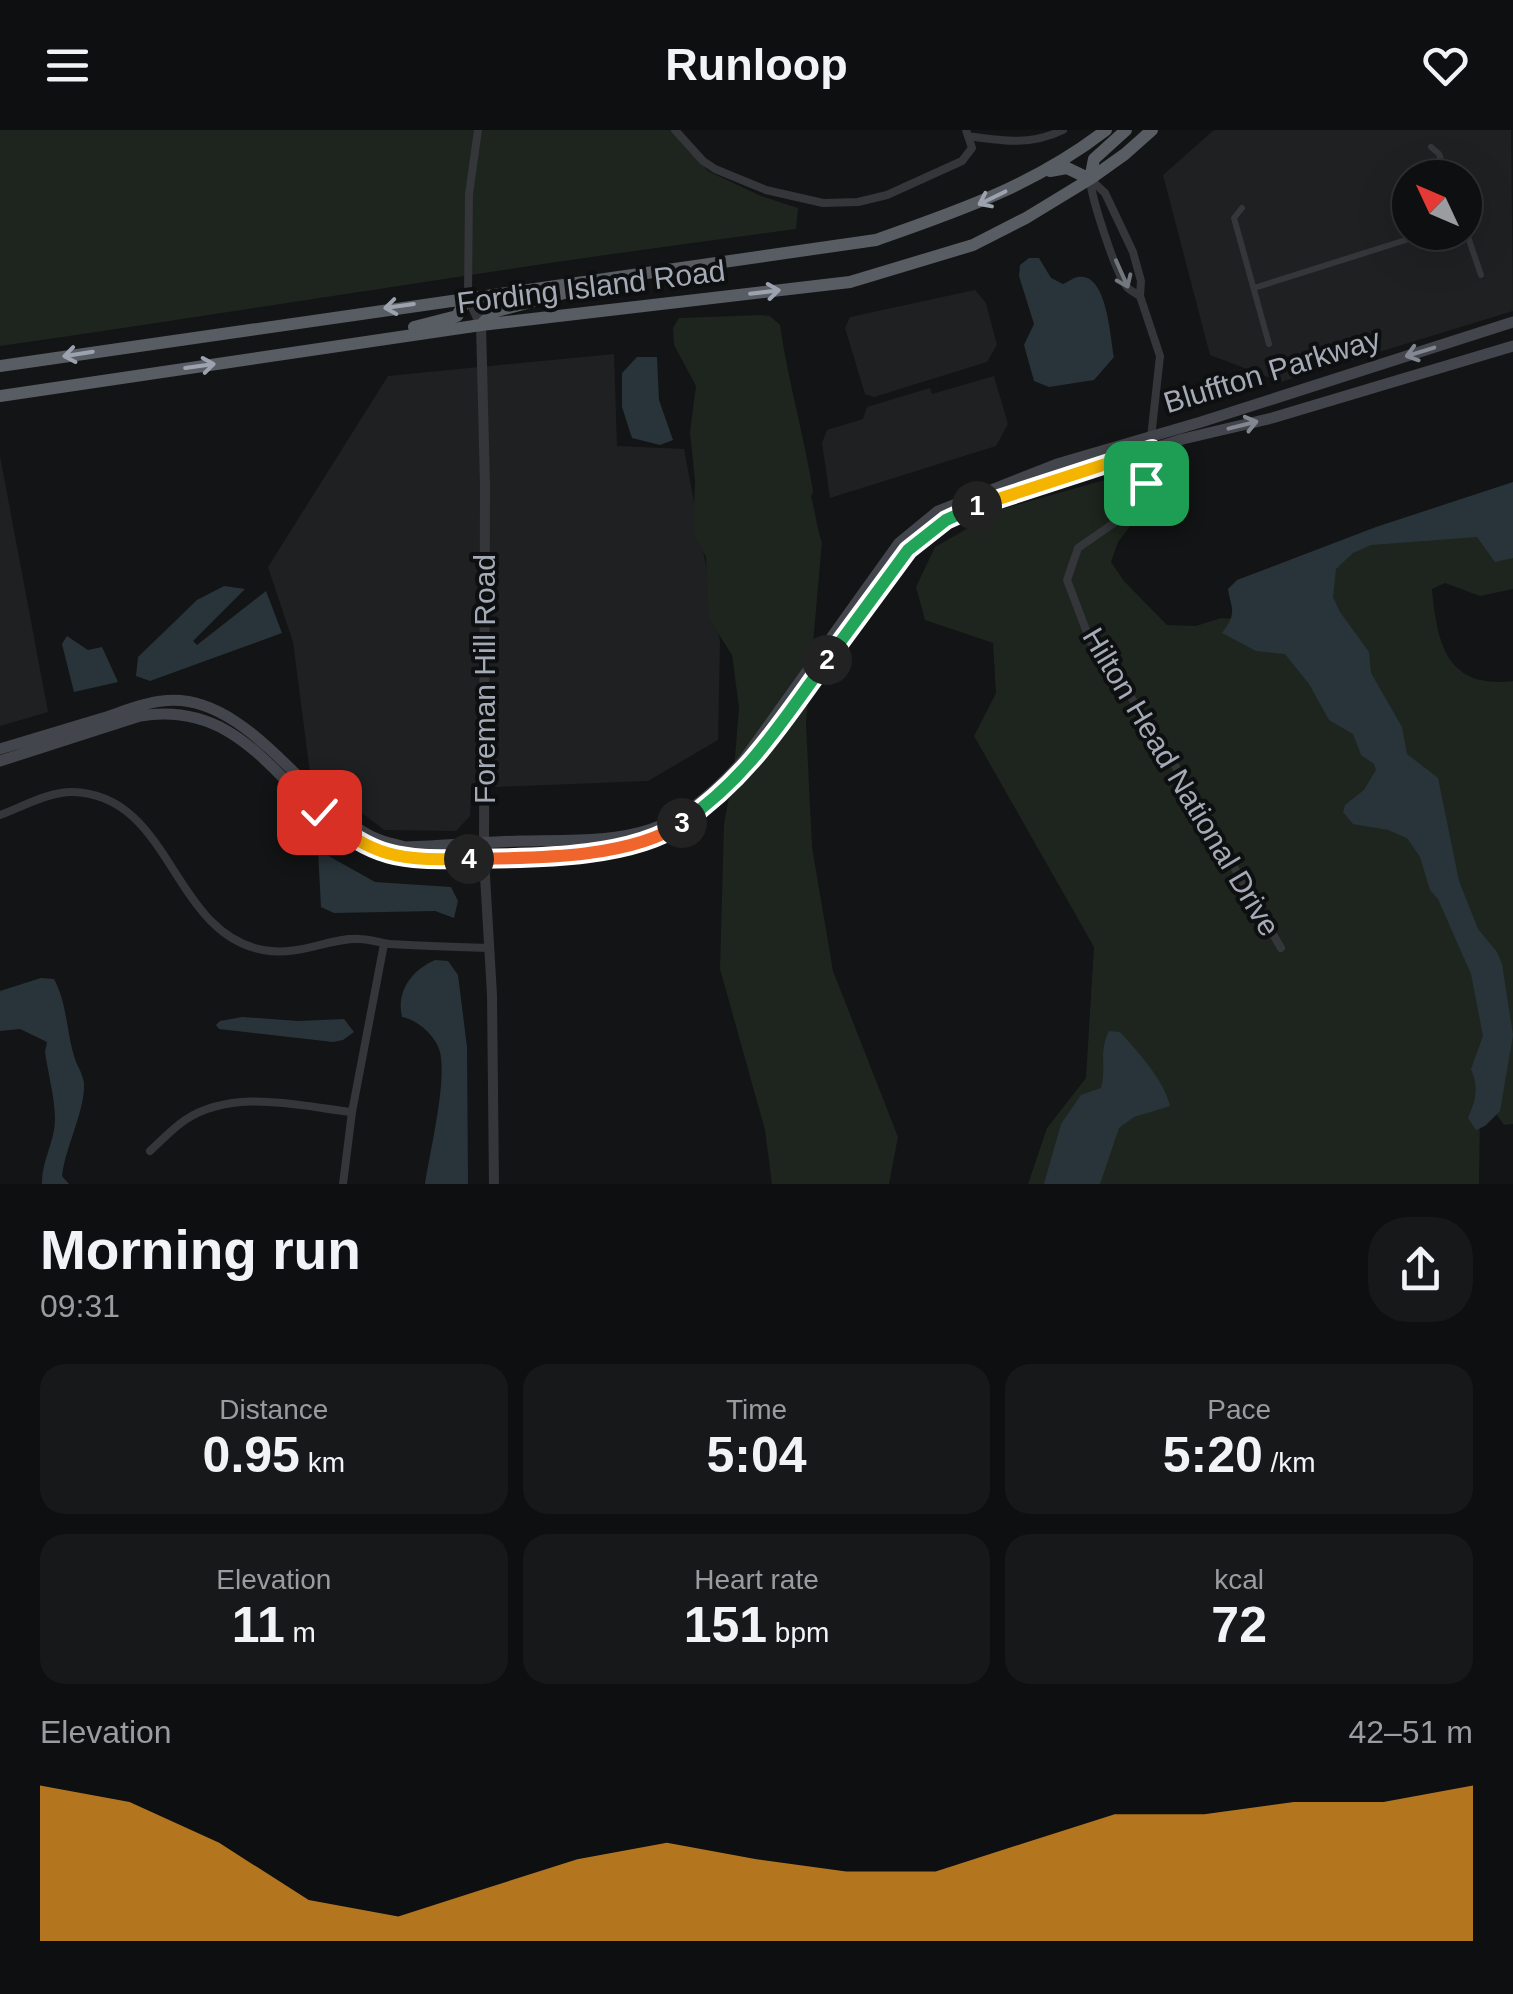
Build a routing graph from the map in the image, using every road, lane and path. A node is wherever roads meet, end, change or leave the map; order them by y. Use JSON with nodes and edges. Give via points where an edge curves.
{"nodes":[{"id":1,"x":478,"y":130,"type":"edge"},
{"id":2,"x":674,"y":130,"type":"edge"},
{"id":3,"x":1063,"y":130,"type":"edge"},
{"id":4,"x":1106,"y":130,"type":"edge"},
{"id":5,"x":1126,"y":130,"type":"edge"},
{"id":6,"x":1152,"y":130,"type":"edge"},
{"id":7,"x":967,"y":133,"type":"edge"},
{"id":8,"x":1431,"y":147,"type":"dead end"},
{"id":9,"x":1442,"y":160,"type":"edge"},
{"id":10,"x":1040,"y":172,"type":"junction"},
{"id":11,"x":1090,"y":179,"type":"junction"},
{"id":12,"x":1242,"y":208,"type":"dead end"},
{"id":13,"x":1120,"y":224,"type":"junction"},
{"id":14,"x":1104,"y":229,"type":"junction"},
{"id":15,"x":1392,"y":244,"type":"edge"},
{"id":16,"x":1472,"y":250,"type":"edge"},
{"id":17,"x":654,"y":270,"type":"junction"},
{"id":18,"x":1481,"y":275,"type":"dead end"},
{"id":19,"x":1254,"y":288,"type":"junction"},
{"id":20,"x":468,"y":296,"type":"junction"},
{"id":21,"x":1140,"y":296,"type":"junction"},
{"id":22,"x":1513,"y":322,"type":"edge"},
{"id":23,"x":481,"y":325,"type":"junction"},
{"id":24,"x":1269,"y":344,"type":"dead end"},
{"id":25,"x":1513,"y":346,"type":"edge"},
{"id":26,"x":314,"y":349,"type":"junction"},
{"id":27,"x":0,"y":366,"type":"edge"},
{"id":28,"x":0,"y":396,"type":"edge"},
{"id":29,"x":1154,"y":433,"type":"junction"},
{"id":30,"x":1152,"y":449,"type":"junction"},
{"id":31,"x":0,"y":749,"type":"edge"},
{"id":32,"x":0,"y":761,"type":"edge"},
{"id":33,"x":0,"y":815,"type":"edge"},
{"id":34,"x":484,"y":842,"type":"junction"},
{"id":35,"x":484,"y":859,"type":"junction"},
{"id":36,"x":384,"y":944,"type":"junction"},
{"id":37,"x":489,"y":948,"type":"junction"},
{"id":38,"x":1281,"y":948,"type":"dead end"},
{"id":39,"x":352,"y":1112,"type":"junction"},
{"id":40,"x":150,"y":1151,"type":"dead end"},
{"id":41,"x":344,"y":1184,"type":"edge"},
{"id":42,"x":494,"y":1184,"type":"edge"}],
"edges":[{"from":1,"to":20,"type":"street","via":[[469,194]]},
{"from":2,"to":7,"type":"street","via":[[715,169],[790,197],[834,203],[887,195],[962,160],[972,148]]},
{"from":3,"to":7,"type":"street","via":[[1017,143]]},
{"from":4,"to":10,"type":"highway","name":"Fording Island Road"},
{"from":5,"to":11,"type":"highway","via":[[1094,159]]},
{"from":6,"to":11,"type":"highway","name":"Fording Island Road"},
{"from":8,"to":9,"type":"street"},
{"from":10,"to":11,"type":"highway","via":[[1067,168]]},
{"from":10,"to":17,"type":"highway","name":"Fording Island Road","one_way":true,"via":[[981,204],[876,240]]},
{"from":11,"to":13,"type":"street","name":"Hilton Head National Drive"},
{"from":11,"to":14,"type":"street","name":"Hilton Head National Drive"},
{"from":23,"to":11,"type":"highway","name":"Fording Island Road","one_way":true,"via":[[850,282],[973,245]]},
{"from":12,"to":19,"type":"street","via":[[1234,218]]},
{"from":13,"to":14,"type":"street"},
{"from":13,"to":21,"type":"street","name":"Hilton Head National Drive"},
{"from":14,"to":21,"type":"street","name":"Hilton Head National Drive","one_way":true,"via":[[1128,289]]},
{"from":15,"to":19,"type":"street"},
{"from":16,"to":18,"type":"street"},
{"from":17,"to":20,"type":"highway","name":"Fording Island Road"},
{"from":17,"to":23,"type":"highway","via":[[493,312]]},
{"from":19,"to":24,"type":"street"},
{"from":20,"to":23,"type":"street","name":"Foreman Hill Road"},
{"from":20,"to":26,"type":"highway","via":[[448,320]]},
{"from":20,"to":27,"type":"highway","name":"Fording Island Road","one_way":true},
{"from":21,"to":29,"type":"street","name":"Hilton Head National Drive","via":[[1160,356]]},
{"from":22,"to":29,"type":"main road","name":"Bluffton Parkway","one_way":true},
{"from":23,"to":26,"type":"highway","name":"Fording Island Road"},
{"from":23,"to":34,"type":"street","name":"Foreman Hill Road"},
{"from":30,"to":25,"type":"main road","name":"Bluffton Parkway","one_way":true},
{"from":28,"to":26,"type":"highway","name":"Fording Island Road","one_way":true},
{"from":29,"to":30,"type":"street","name":"Hilton Head National Drive"},
{"from":29,"to":34,"type":"main road","name":"Bluffton Parkway","via":[[974,494],[920,524],[899,543],[743,762],[677,818],[627,838]]},
{"from":30,"to":35,"type":"main road","name":"Bluffton Parkway","via":[[1006,494],[926,532],[755,760],[667,834],[606,850]]},
{"from":30,"to":38,"type":"street","name":"Hilton Head National Drive","via":[[1146,483],[1127,514],[1078,548],[1066,580],[1091,643],[1152,726]]},
{"from":31,"to":34,"type":"main road","name":"Bluffton Parkway","via":[[177,700],[245,728],[366,834],[405,847]]},
{"from":32,"to":35,"type":"main road","name":"Bluffton Parkway","via":[[140,716],[186,714],[226,728],[368,848],[411,860]]},
{"from":33,"to":36,"type":"street","via":[[69,792],[113,801],[152,835],[202,914],[222,932],[261,950],[306,951],[358,938]]},
{"from":34,"to":35,"type":"street","name":"Foreman Hill Road"},
{"from":35,"to":37,"type":"street","name":"Foreman Hill Road"},
{"from":36,"to":37,"type":"street"},
{"from":36,"to":39,"type":"street"},
{"from":37,"to":42,"type":"street","name":"Foreman Hill Road"},
{"from":39,"to":40,"type":"street","via":[[248,1100],[187,1119]]},
{"from":39,"to":41,"type":"street"}]}
